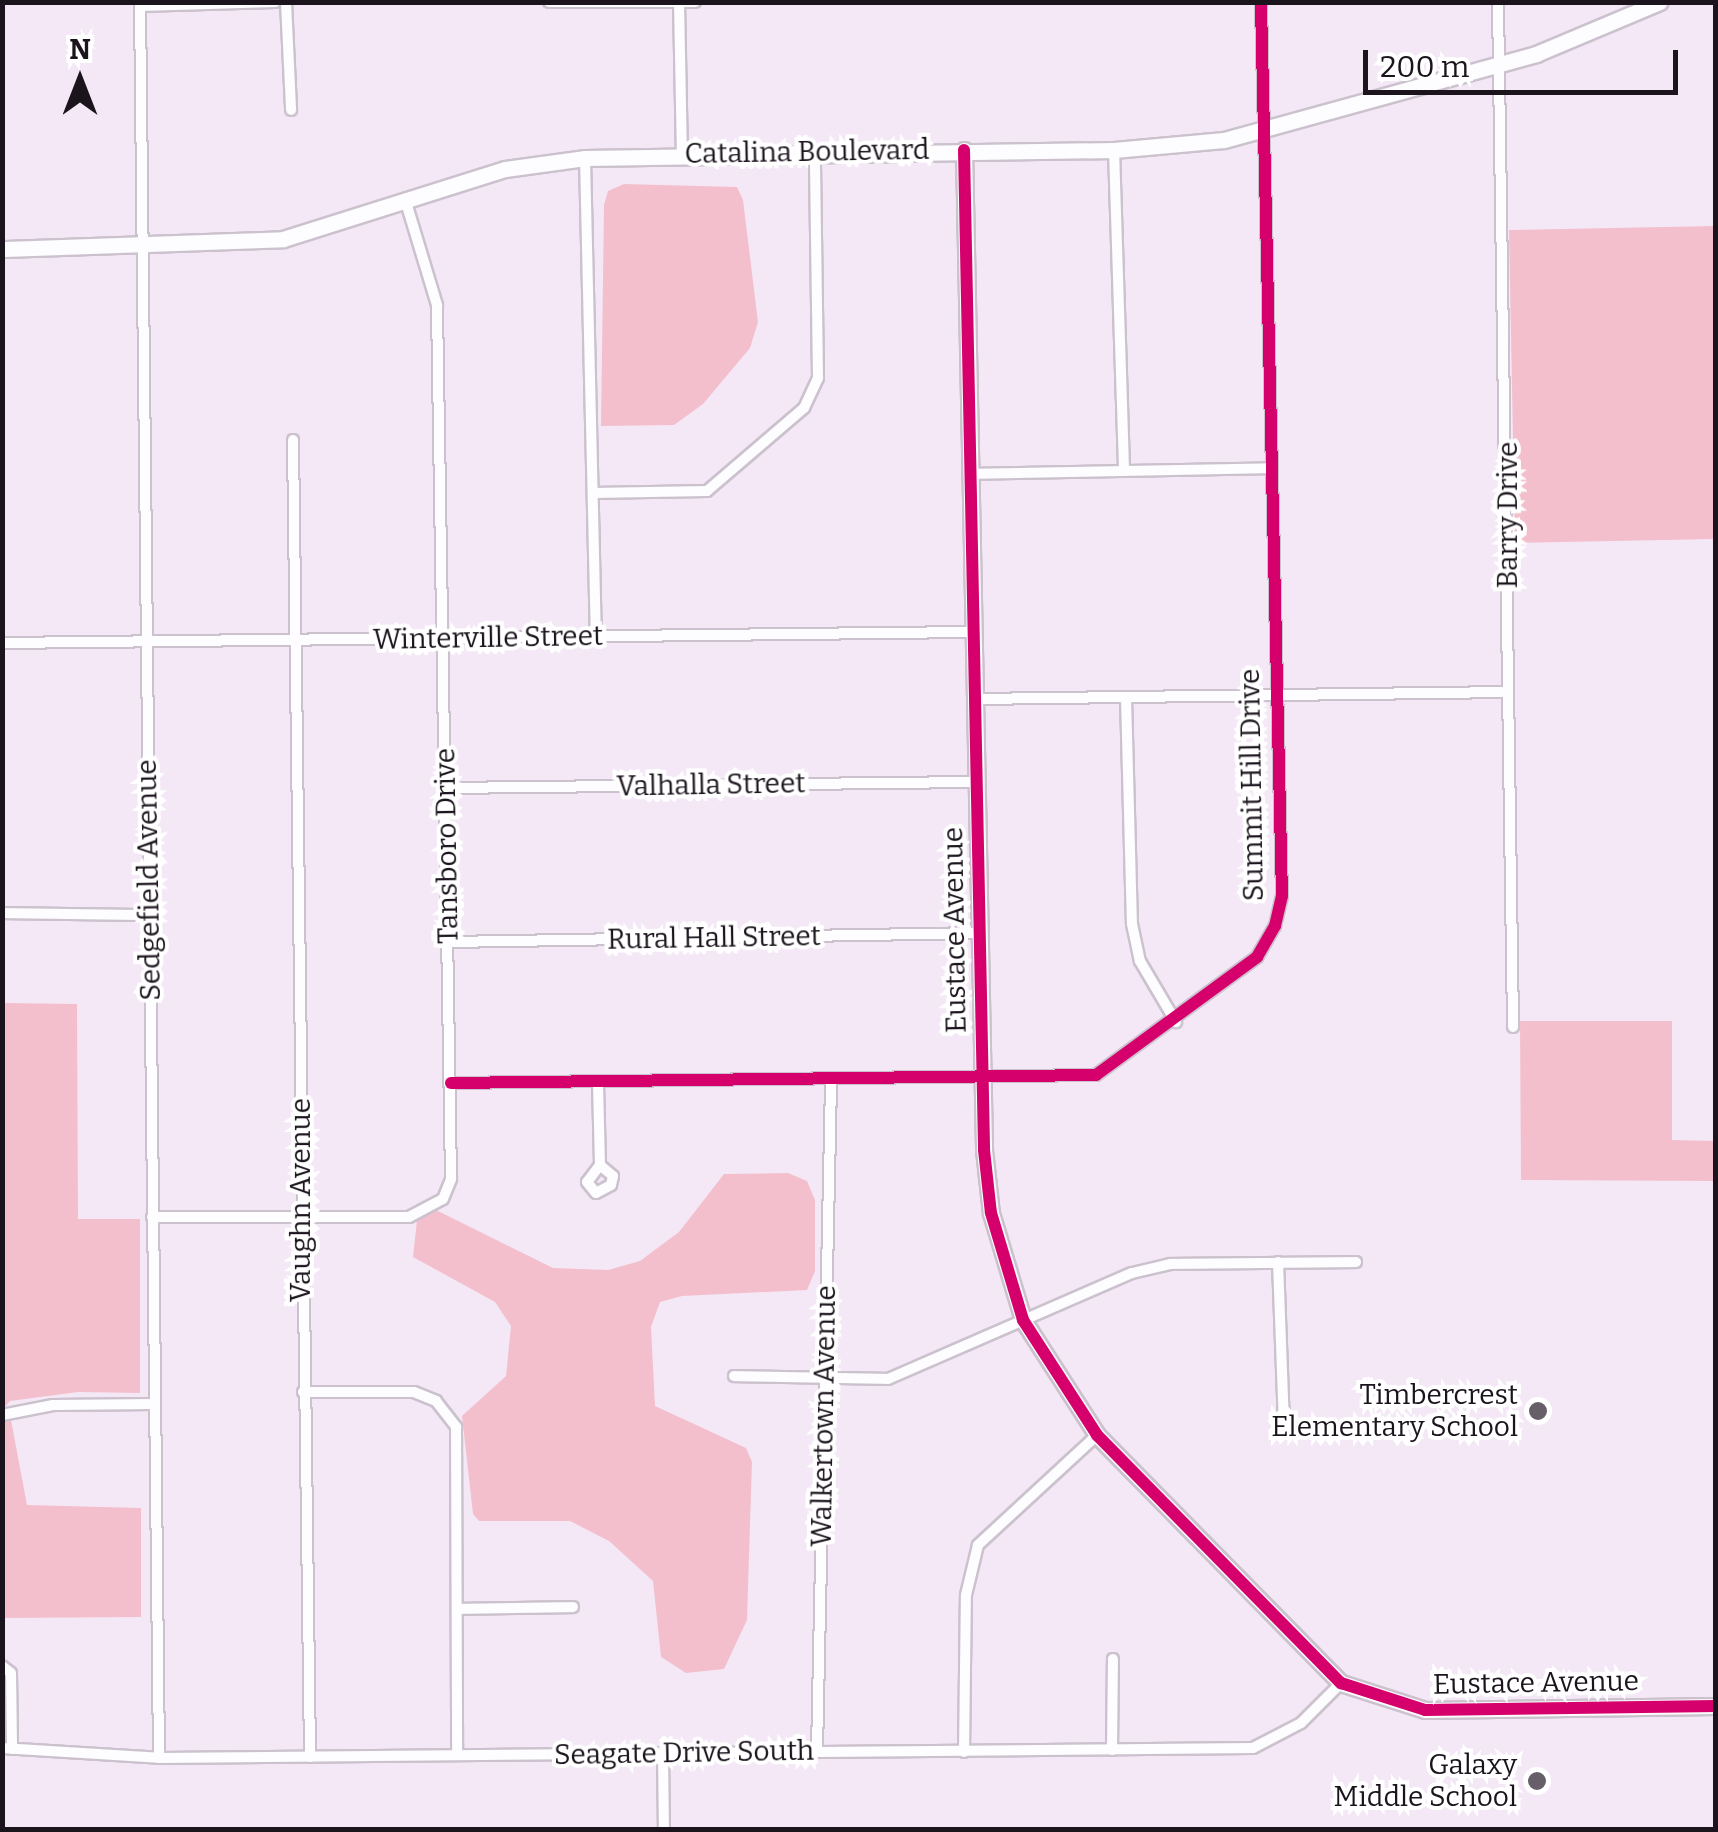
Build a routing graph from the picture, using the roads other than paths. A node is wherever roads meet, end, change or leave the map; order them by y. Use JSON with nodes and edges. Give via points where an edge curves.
{"nodes":[{"id":1,"x":275,"y":2,"type":"edge"},
{"id":2,"x":286,"y":2,"type":"edge"},
{"id":3,"x":549,"y":2,"type":"edge"},
{"id":4,"x":695,"y":2,"type":"edge"},
{"id":5,"x":1261,"y":2,"type":"edge"},
{"id":6,"x":1498,"y":2,"type":"edge"},
{"id":7,"x":1660,"y":2,"type":"edge"},
{"id":8,"x":679,"y":3,"type":"edge"},
{"id":9,"x":140,"y":4,"type":"edge"},
{"id":10,"x":1500,"y":64,"type":"junction"},
{"id":11,"x":291,"y":110,"type":"dead end"},
{"id":12,"x":1264,"y":130,"type":"junction"},
{"id":13,"x":964,"y":150,"type":"junction"},
{"id":14,"x":1114,"y":150,"type":"junction"},
{"id":15,"x":815,"y":152,"type":"junction"},
{"id":16,"x":682,"y":153,"type":"junction"},
{"id":17,"x":585,"y":158,"type":"junction"},
{"id":18,"x":405,"y":199,"type":"junction"},
{"id":19,"x":142,"y":248,"type":"junction"},
{"id":20,"x":2,"y":249,"type":"edge"},
{"id":21,"x":293,"y":440,"type":"dead end"},
{"id":22,"x":1271,"y":468,"type":"junction"},
{"id":23,"x":1124,"y":471,"type":"junction"},
{"id":24,"x":970,"y":474,"type":"junction"},
{"id":25,"x":593,"y":494,"type":"junction"},
{"id":26,"x":973,"y":632,"type":"junction"},
{"id":27,"x":596,"y":635,"type":"junction"},
{"id":28,"x":444,"y":638,"type":"junction"},
{"id":29,"x":146,"y":642,"type":"junction"},
{"id":30,"x":297,"y":642,"type":"junction"},
{"id":31,"x":2,"y":643,"type":"edge"},
{"id":32,"x":1507,"y":692,"type":"junction"},
{"id":33,"x":1276,"y":696,"type":"junction"},
{"id":34,"x":1126,"y":697,"type":"junction"},
{"id":35,"x":974,"y":699,"type":"junction"},
{"id":36,"x":977,"y":782,"type":"junction"},
{"id":37,"x":445,"y":788,"type":"junction"},
{"id":38,"x":2,"y":913,"type":"edge"},
{"id":39,"x":151,"y":915,"type":"junction"},
{"id":40,"x":980,"y":932,"type":"junction"},
{"id":41,"x":449,"y":942,"type":"junction"},
{"id":42,"x":1176,"y":1022,"type":"junction"},
{"id":43,"x":1513,"y":1027,"type":"dead end"},
{"id":44,"x":982,"y":1080,"type":"junction"},
{"id":45,"x":831,"y":1081,"type":"junction"},
{"id":46,"x":451,"y":1083,"type":"junction"},
{"id":47,"x":598,"y":1083,"type":"junction"},
{"id":48,"x":600,"y":1165,"type":"dead end"},
{"id":49,"x":152,"y":1217,"type":"junction"},
{"id":50,"x":300,"y":1217,"type":"junction"},
{"id":51,"x":1278,"y":1262,"type":"junction"},
{"id":52,"x":1356,"y":1262,"type":"dead end"},
{"id":53,"x":1023,"y":1320,"type":"junction"},
{"id":54,"x":734,"y":1376,"type":"dead end"},
{"id":55,"x":824,"y":1381,"type":"junction"},
{"id":56,"x":303,"y":1392,"type":"junction"},
{"id":57,"x":154,"y":1404,"type":"junction"},
{"id":58,"x":2,"y":1415,"type":"edge"},
{"id":59,"x":1284,"y":1424,"type":"dead end"},
{"id":60,"x":1098,"y":1435,"type":"junction"},
{"id":61,"x":573,"y":1607,"type":"dead end"},
{"id":62,"x":457,"y":1608,"type":"junction"},
{"id":63,"x":1113,"y":1659,"type":"dead end"},
{"id":64,"x":2,"y":1666,"type":"edge"},
{"id":65,"x":1341,"y":1682,"type":"junction"},
{"id":66,"x":1716,"y":1706,"type":"edge"},
{"id":67,"x":7,"y":1749,"type":"edge"},
{"id":68,"x":1112,"y":1750,"type":"junction"},
{"id":69,"x":818,"y":1751,"type":"junction"},
{"id":70,"x":964,"y":1752,"type":"junction"},
{"id":71,"x":663,"y":1753,"type":"junction"},
{"id":72,"x":457,"y":1755,"type":"junction"},
{"id":73,"x":310,"y":1757,"type":"junction"},
{"id":74,"x":160,"y":1758,"type":"junction"},
{"id":75,"x":664,"y":1830,"type":"edge"}],
"edges":[{"from":1,"to":9,"type":"street"},
{"from":2,"to":11,"type":"street"},
{"from":3,"to":8,"type":"street"},
{"from":4,"to":8,"type":"street"},
{"from":5,"to":12,"type":"street","name":"Summit Hill Drive"},
{"from":6,"to":10,"type":"street","name":"Barry Drive"},
{"from":7,"to":10,"type":"street","name":"Catalina Boulevard","via":[[1587,37]]},
{"from":8,"to":16,"type":"street"},
{"from":9,"to":19,"type":"street","name":"Sedgefield Avenue"},
{"from":10,"to":12,"type":"street","name":"Catalina Boulevard"},
{"from":10,"to":32,"type":"street","name":"Barry Drive"},
{"from":12,"to":14,"type":"street","name":"Catalina Boulevard"},
{"from":12,"to":22,"type":"street","name":"Summit Hill Drive"},
{"from":13,"to":14,"type":"street","name":"Catalina Boulevard"},
{"from":13,"to":15,"type":"street","name":"Catalina Boulevard"},
{"from":13,"to":24,"type":"street","name":"Eustace Avenue"},
{"from":14,"to":23,"type":"street"},
{"from":15,"to":16,"type":"street","name":"Catalina Boulevard"},
{"from":15,"to":25,"type":"street","via":[[818,378],[804,408],[706,492]]},
{"from":16,"to":17,"type":"street","name":"Catalina Boulevard"},
{"from":17,"to":18,"type":"street","name":"Catalina Boulevard","via":[[505,169]]},
{"from":17,"to":25,"type":"street"},
{"from":18,"to":19,"type":"street","name":"Catalina Boulevard","via":[[283,239]]},
{"from":18,"to":28,"type":"street","name":"Tansboro Drive","via":[[437,305]]},
{"from":19,"to":20,"type":"street","name":"Catalina Boulevard"},
{"from":19,"to":29,"type":"street","name":"Sedgefield Avenue"},
{"from":21,"to":30,"type":"street","name":"Vaughn Avenue"},
{"from":22,"to":23,"type":"street"},
{"from":22,"to":33,"type":"street","name":"Summit Hill Drive"},
{"from":23,"to":24,"type":"street"},
{"from":24,"to":26,"type":"street","name":"Eustace Avenue"},
{"from":25,"to":27,"type":"street"},
{"from":26,"to":27,"type":"street","name":"Winterville Street"},
{"from":26,"to":35,"type":"street","name":"Eustace Avenue"},
{"from":27,"to":28,"type":"street","name":"Winterville Street"},
{"from":28,"to":30,"type":"street","name":"Winterville Street"},
{"from":28,"to":37,"type":"street","name":"Tansboro Drive"},
{"from":29,"to":30,"type":"street","name":"Winterville Street"},
{"from":29,"to":31,"type":"street","name":"Winterville Street"},
{"from":29,"to":39,"type":"street","name":"Sedgefield Avenue"},
{"from":30,"to":50,"type":"street","name":"Vaughn Avenue"},
{"from":32,"to":33,"type":"street"},
{"from":32,"to":43,"type":"street","name":"Barry Drive"},
{"from":33,"to":34,"type":"street"},
{"from":33,"to":42,"type":"street","name":"Summit Hill Drive","via":[[1282,896],[1276,926],[1257,957]]},
{"from":34,"to":35,"type":"street"},
{"from":34,"to":42,"type":"street","via":[[1132,924],[1140,961]]},
{"from":35,"to":36,"type":"street","name":"Eustace Avenue"},
{"from":36,"to":37,"type":"street","name":"Valhalla Street"},
{"from":36,"to":40,"type":"street","name":"Eustace Avenue"},
{"from":37,"to":41,"type":"street","name":"Tansboro Drive"},
{"from":38,"to":39,"type":"street"},
{"from":39,"to":49,"type":"street","name":"Sedgefield Avenue"},
{"from":40,"to":41,"type":"street","name":"Rural Hall Street"},
{"from":40,"to":44,"type":"street","name":"Eustace Avenue"},
{"from":41,"to":46,"type":"street","name":"Tansboro Drive"},
{"from":42,"to":44,"type":"street","name":"Summit Hill Drive","via":[[1096,1076]]},
{"from":44,"to":45,"type":"street","name":"Summit Hill Drive"},
{"from":44,"to":53,"type":"street","name":"Eustace Avenue","via":[[991,1212]]},
{"from":45,"to":47,"type":"street","name":"Summit Hill Drive"},
{"from":45,"to":55,"type":"street","name":"Walkertown Avenue"},
{"from":46,"to":47,"type":"street","name":"Summit Hill Drive"},
{"from":46,"to":50,"type":"street","name":"Tansboro Drive","via":[[451,1179],[443,1199],[409,1217]]},
{"from":47,"to":48,"type":"street"},
{"from":49,"to":50,"type":"street","name":"Tansboro Drive"},
{"from":49,"to":57,"type":"street","name":"Sedgefield Avenue"},
{"from":50,"to":56,"type":"street","name":"Vaughn Avenue"},
{"from":51,"to":52,"type":"street"},
{"from":51,"to":53,"type":"street","via":[[1170,1264],[1132,1273]]},
{"from":51,"to":59,"type":"street"},
{"from":53,"to":55,"type":"street","via":[[888,1380]]},
{"from":53,"to":60,"type":"street","name":"Eustace Avenue"},
{"from":54,"to":55,"type":"street"},
{"from":55,"to":69,"type":"street","name":"Walkertown Avenue"},
{"from":56,"to":62,"type":"street","via":[[414,1392],[436,1401],[456,1427]]},
{"from":56,"to":73,"type":"street","name":"Vaughn Avenue"},
{"from":57,"to":58,"type":"street","via":[[53,1405]]},
{"from":57,"to":74,"type":"street","name":"Sedgefield Avenue"},
{"from":60,"to":65,"type":"street","name":"Eustace Avenue"},
{"from":60,"to":70,"type":"street","via":[[978,1545],[966,1595]]},
{"from":61,"to":62,"type":"street"},
{"from":62,"to":72,"type":"street"},
{"from":63,"to":68,"type":"street"},
{"from":64,"to":67,"type":"street","via":[[11,1673]]},
{"from":65,"to":66,"type":"street","name":"Eustace Avenue","via":[[1425,1710]]},
{"from":65,"to":68,"type":"street","name":"Seagate Drive South","via":[[1301,1723],[1253,1748]]},
{"from":67,"to":74,"type":"street","name":"Seagate Drive South"},
{"from":68,"to":70,"type":"street","name":"Seagate Drive South"},
{"from":69,"to":70,"type":"street","name":"Seagate Drive South"},
{"from":69,"to":71,"type":"street","name":"Seagate Drive South"},
{"from":71,"to":72,"type":"street","name":"Seagate Drive South"},
{"from":71,"to":75,"type":"street"},
{"from":72,"to":73,"type":"street","name":"Seagate Drive South"},
{"from":73,"to":74,"type":"street","name":"Seagate Drive South"}]}
